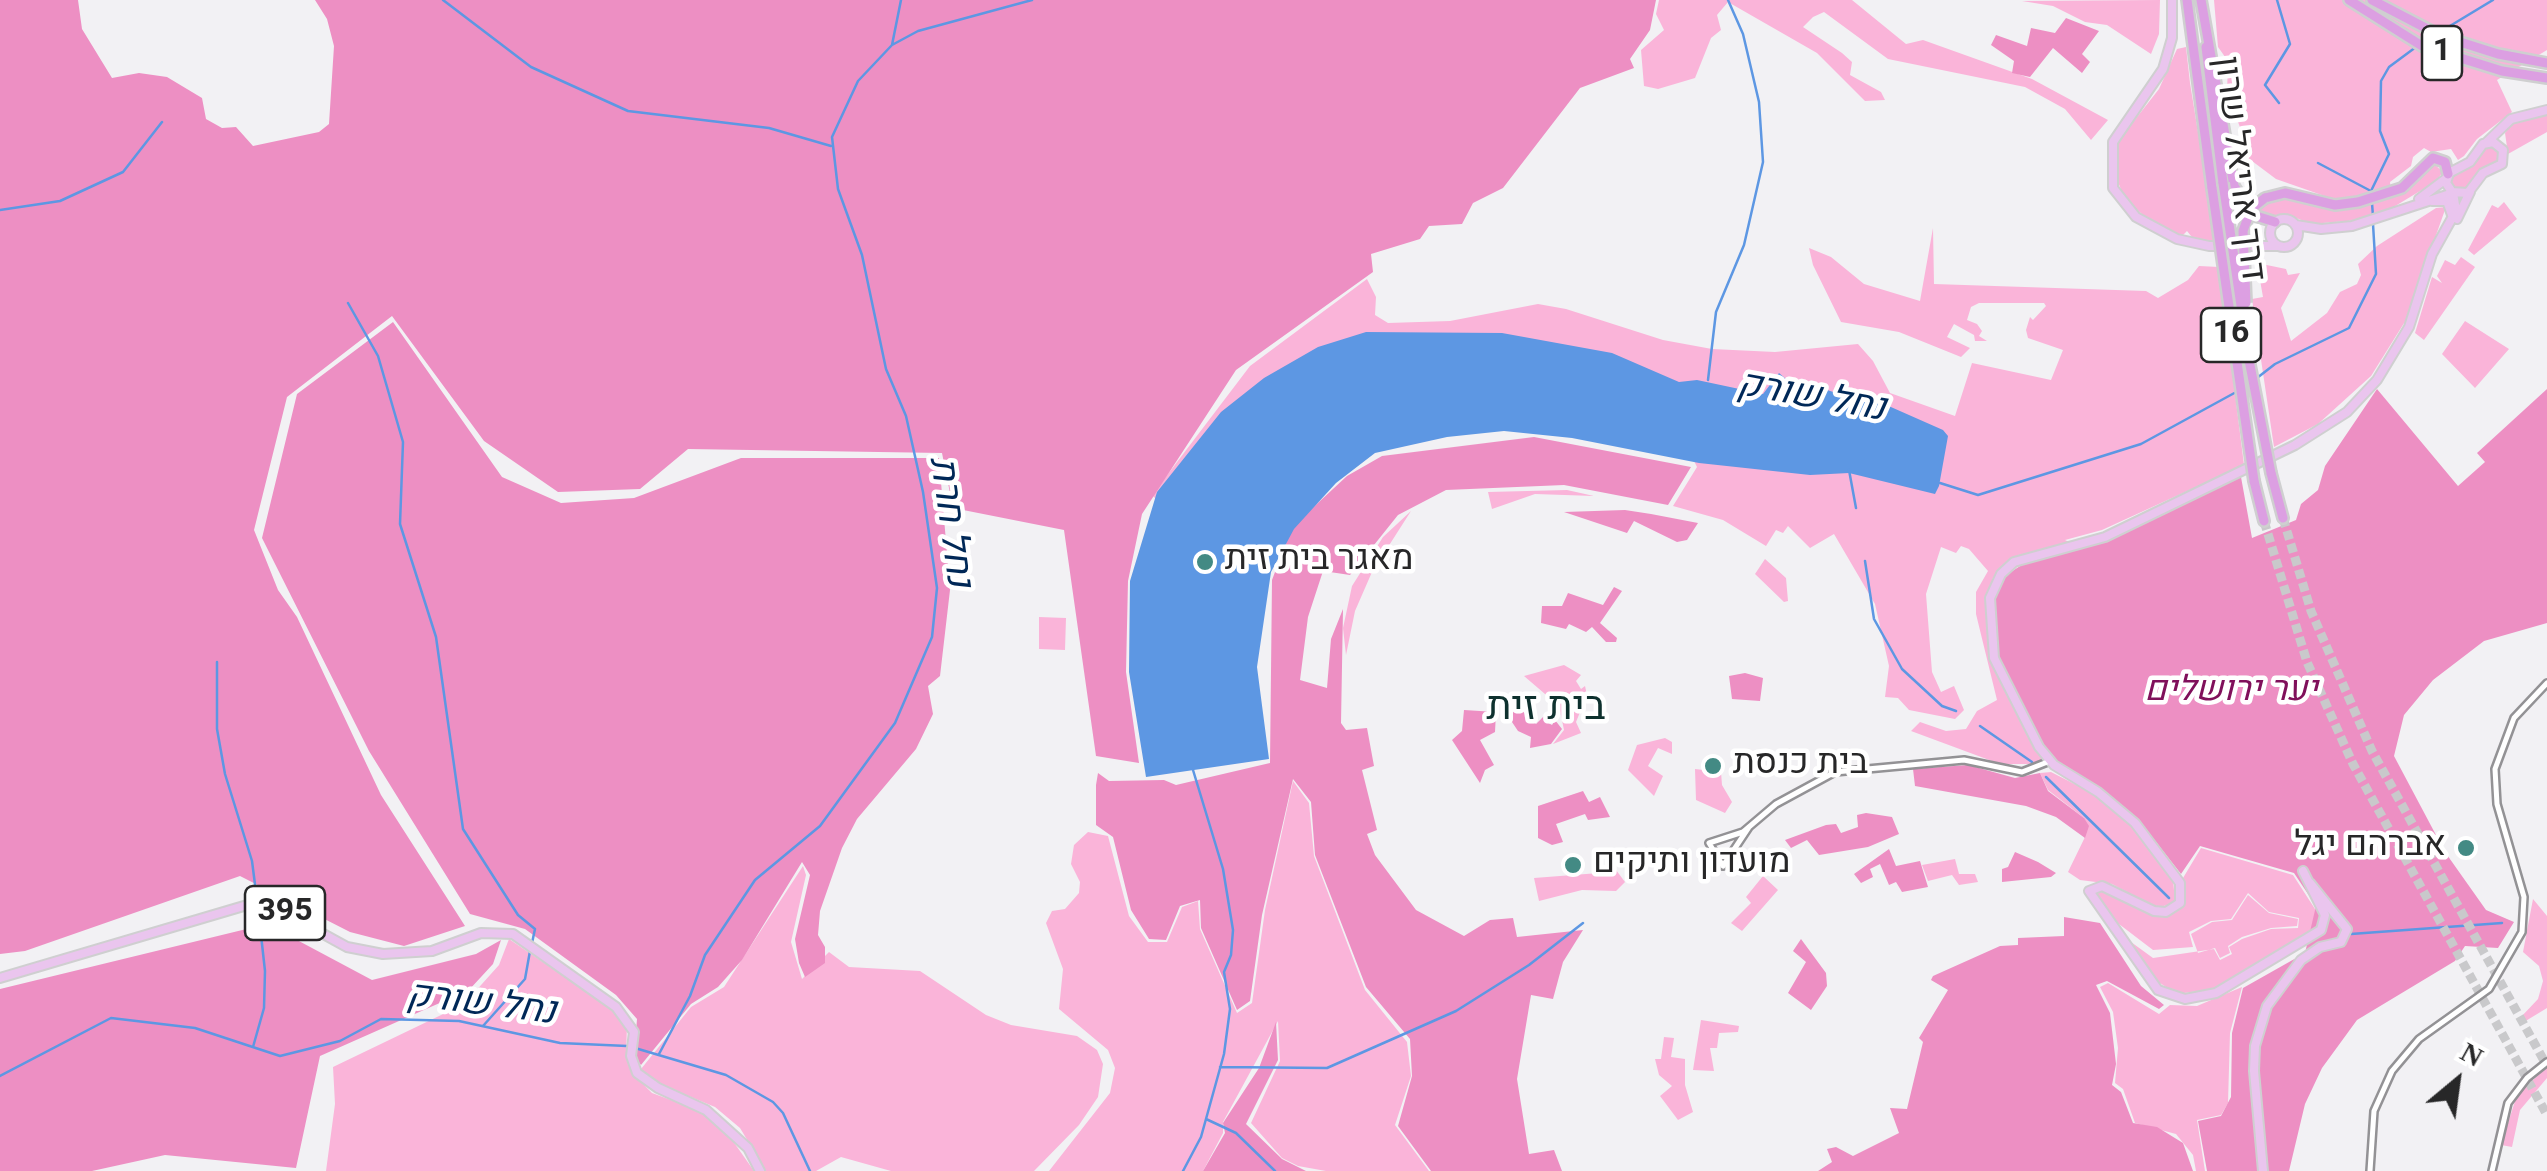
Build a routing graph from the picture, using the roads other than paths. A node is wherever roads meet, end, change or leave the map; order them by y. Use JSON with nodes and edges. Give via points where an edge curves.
{"nodes":[{"id":1,"x":2172,"y":0,"type":"edge"},
{"id":2,"x":2187,"y":0,"type":"edge"},
{"id":3,"x":2200,"y":0,"type":"edge"},
{"id":4,"x":2349,"y":0,"type":"edge"},
{"id":5,"x":2372,"y":0,"type":"edge"},
{"id":6,"x":2547,"y":63,"type":"edge"},
{"id":7,"x":2547,"y":78,"type":"edge"},
{"id":8,"x":2547,"y":110,"type":"edge"},
{"id":9,"x":2507,"y":121,"type":"junction"},
{"id":10,"x":2487,"y":142,"type":"junction"},
{"id":11,"x":2504,"y":150,"type":"junction"},
{"id":12,"x":2447,"y":176,"type":"junction"},
{"id":13,"x":2470,"y":192,"type":"junction"},
{"id":14,"x":2453,"y":193,"type":"junction"},
{"id":15,"x":2426,"y":202,"type":"junction"},
{"id":16,"x":2395,"y":213,"type":"junction"},
{"id":17,"x":2296,"y":225,"type":"junction"},
{"id":18,"x":2272,"y":226,"type":"junction"},
{"id":19,"x":2446,"y":228,"type":"junction"},
{"id":20,"x":2320,"y":230,"type":"junction"},
{"id":21,"x":2297,"y":239,"type":"junction"},
{"id":22,"x":2239,"y":246,"type":"junction"},
{"id":23,"x":2277,"y":246,"type":"junction"},
{"id":24,"x":2424,"y":280,"type":"junction"},
{"id":25,"x":2249,"y":360,"type":"junction"},
{"id":26,"x":2283,"y":518,"type":"tunnel mouth"},
{"id":27,"x":2264,"y":521,"type":"tunnel mouth"},
{"id":28,"x":2547,"y":683,"type":"edge"},
{"id":29,"x":2050,"y":761,"type":"junction"},
{"id":30,"x":1749,"y":828,"type":"junction"},
{"id":31,"x":0,"y":978,"type":"edge"},
{"id":32,"x":2547,"y":1062,"type":"edge"},
{"id":33,"x":760,"y":1171,"type":"edge"},
{"id":34,"x":2263,"y":1171,"type":"edge"},
{"id":35,"x":2370,"y":1171,"type":"edge"},
{"id":36,"x":2492,"y":1171,"type":"edge"}],
"edges":[{"from":1,"to":22,"type":"main road","via":[[2172,38],[2160,75],[2115,137],[2110,167],[2116,194],[2136,217],[2169,236],[2203,246]]},
{"from":2,"to":27,"type":"highway","name":"דרך אריאל שרון","number":"16","bridge":true},
{"from":3,"to":18,"type":"highway","via":[[2234,186],[2253,214]]},
{"from":3,"to":25,"type":"highway","name":"דרך אריאל שרון","number":"16","bridge":true},
{"from":4,"to":7,"type":"highway","number":"1","via":[[2422,46]]},
{"from":5,"to":6,"type":"highway","number":"1","via":[[2470,46]]},
{"from":8,"to":9,"type":"main road"},
{"from":9,"to":10,"type":"main road"},
{"from":9,"to":11,"type":"main road"},
{"from":10,"to":11,"type":"main road"},
{"from":10,"to":12,"type":"main road"},
{"from":11,"to":13,"type":"main road","via":[[2502,164]]},
{"from":12,"to":14,"type":"main road"},
{"from":12,"to":16,"type":"main road"},
{"from":12,"to":25,"type":"highway","bridge":true,"via":[[2445,162],[2433,158],[2406,186],[2384,196],[2335,204],[2284,193],[2251,209],[2242,231]]},
{"from":13,"to":14,"type":"main road"},
{"from":13,"to":24,"type":"main road"},
{"from":14,"to":15,"type":"main road"},
{"from":14,"to":19,"type":"main road","via":[[2456,211]]},
{"from":15,"to":16,"type":"main road"},
{"from":15,"to":19,"type":"main road","via":[[2450,205]]},
{"from":16,"to":20,"type":"main road"},
{"from":17,"to":18,"type":"main road","via":[[2287,219]]},
{"from":17,"to":20,"type":"main road"},
{"from":17,"to":21,"type":"main road"},
{"from":18,"to":22,"type":"main road"},
{"from":18,"to":23,"type":"main road"},
{"from":19,"to":24,"type":"main road"},
{"from":20,"to":21,"type":"main road"},
{"from":21,"to":23,"type":"main road"},
{"from":22,"to":23,"type":"main road"},
{"from":24,"to":29,"type":"main road","via":[[2399,346],[2368,392],[2336,422],[2105,537],[2023,557],[2000,574],[1988,608],[1993,654]]},
{"from":25,"to":26,"type":"highway","name":"דרך אריאל שרון","number":"16","bridge":true},
{"from":28,"to":35,"type":"street","via":[[2514,718],[2495,770],[2497,804],[2524,897],[2522,932],[2489,990],[2419,1039],[2392,1070],[2374,1111]]},
{"from":29,"to":30,"type":"street","via":[[2022,772],[1970,760],[1838,771],[1776,804]]},
{"from":29,"to":34,"type":"main road","via":[[2126,815],[2180,883],[2180,903],[2166,912],[2100,885],[2089,890],[2164,994],[2186,999],[2216,993],[2324,928],[2302,871],[2348,929],[2341,942],[2302,960],[2267,1006],[2254,1071]]},
{"from":30,"to":30,"type":"street","via":[[1723,866],[1709,842]]},
{"from":31,"to":33,"type":"main road","number":"395","via":[[213,913],[266,904],[347,947],[383,954],[432,951],[481,933],[513,934],[616,1006],[631,1022],[631,1056],[645,1081],[716,1118],[748,1148]]},
{"from":32,"to":36,"type":"street","via":[[2508,1104]]}]}
